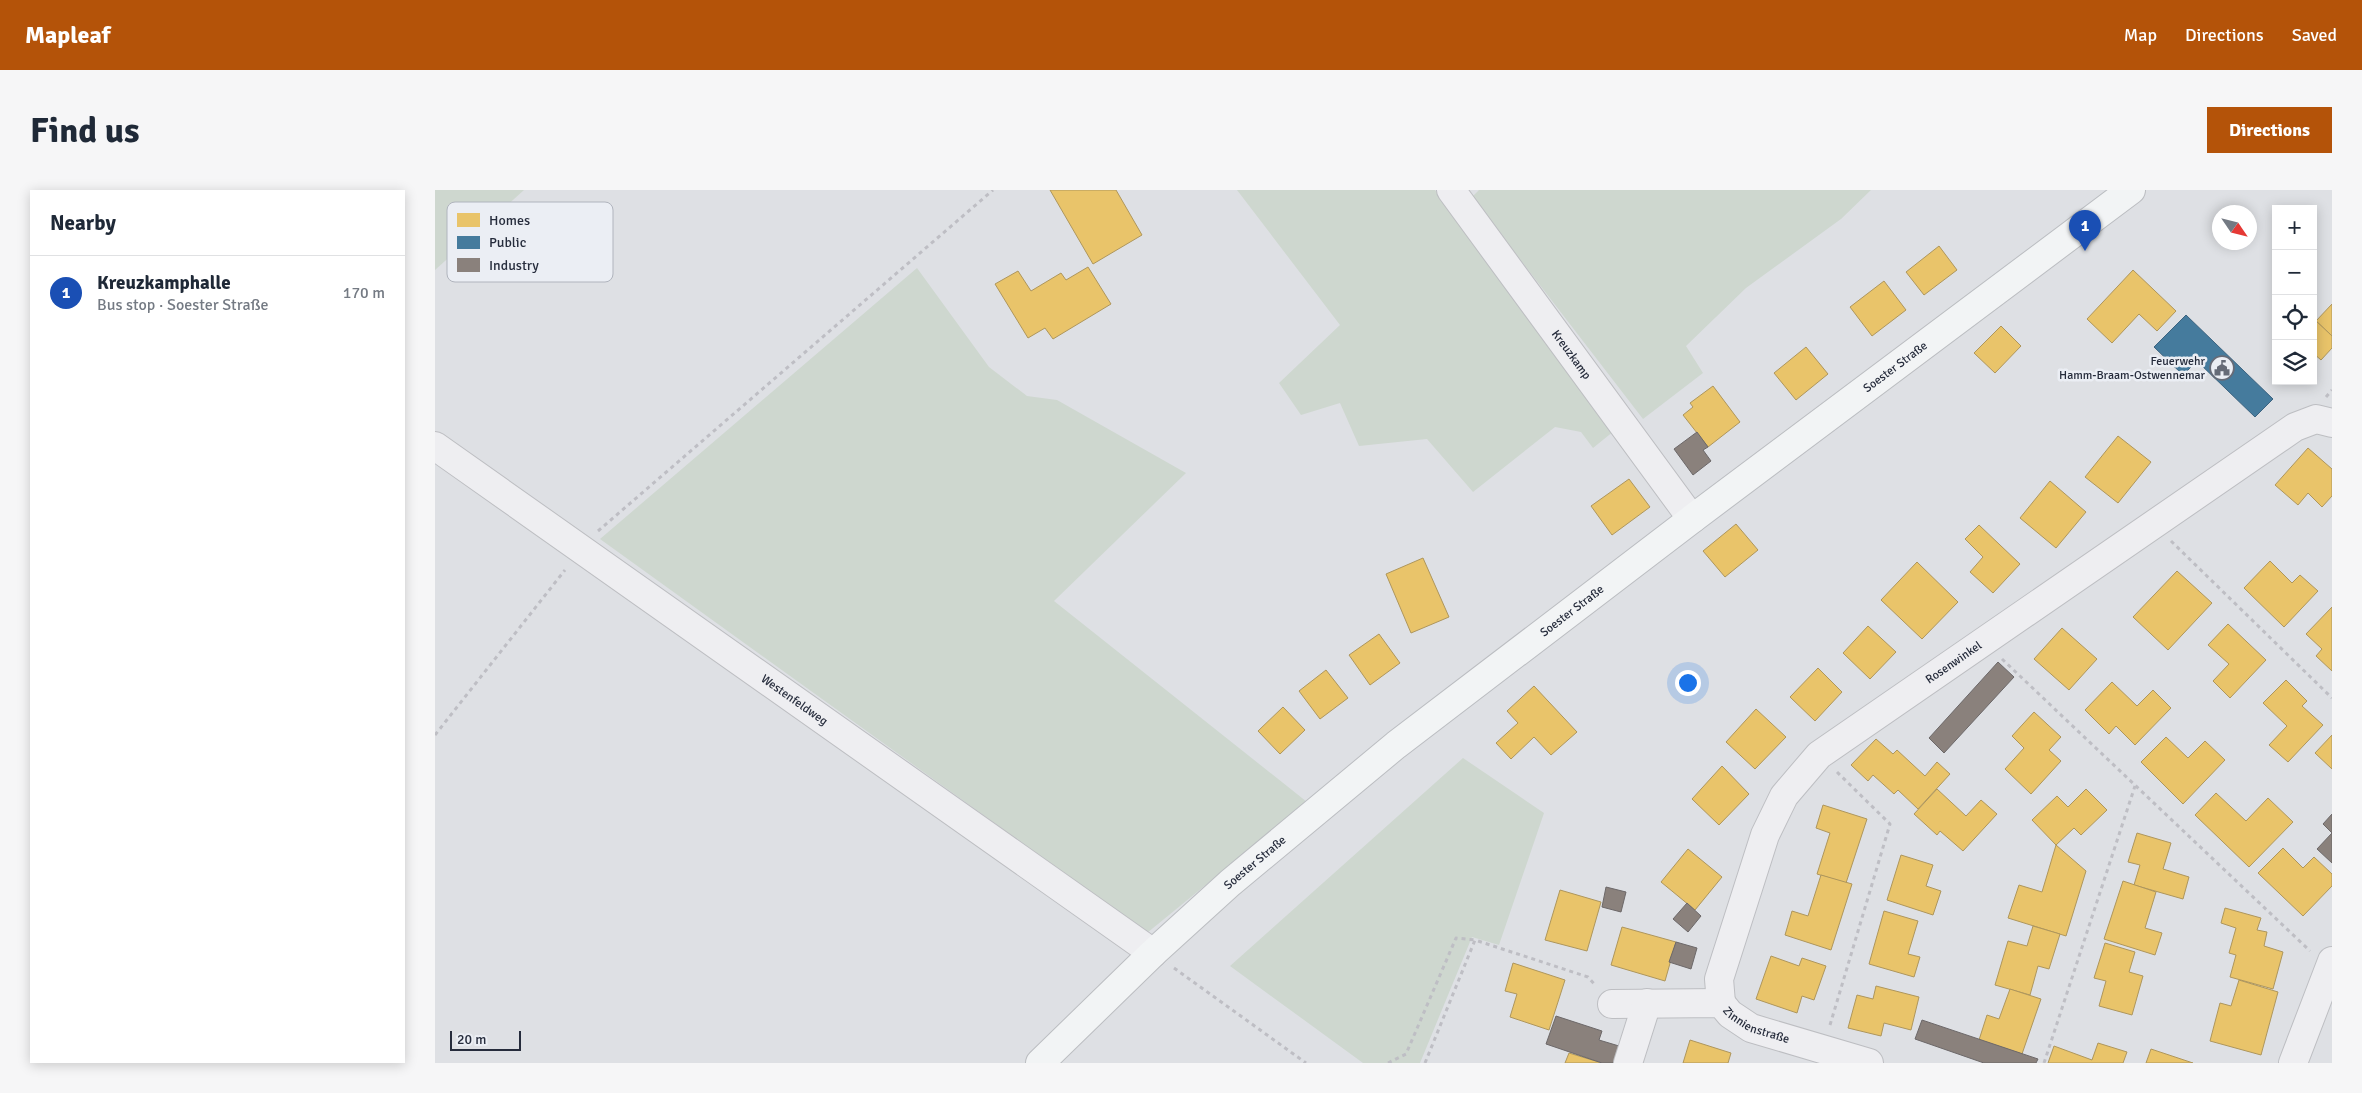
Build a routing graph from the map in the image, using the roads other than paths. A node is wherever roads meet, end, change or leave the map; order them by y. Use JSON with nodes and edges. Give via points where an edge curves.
{"nodes":[{"id":1,"x":1451,"y":190,"type":"edge"},
{"id":2,"x":2131,"y":190,"type":"edge"},
{"id":3,"x":2324,"y":421,"type":"edge"},
{"id":4,"x":435,"y":446,"type":"edge"},
{"id":5,"x":1691,"y":519,"type":"junction"},
{"id":6,"x":1153,"y":953,"type":"junction"},
{"id":7,"x":2330,"y":965,"type":"edge"},
{"id":8,"x":1647,"y":1003,"type":"junction"},
{"id":9,"x":1721,"y":1003,"type":"junction"},
{"id":10,"x":1612,"y":1004,"type":"road end"},
{"id":11,"x":1040,"y":1063,"type":"edge"},
{"id":12,"x":1628,"y":1063,"type":"edge"},
{"id":13,"x":1869,"y":1063,"type":"edge"},
{"id":14,"x":2293,"y":1063,"type":"edge"}],
"edges":[{"from":1,"to":5,"type":"street","name":"Kreuzkamp"},
{"from":2,"to":5,"type":"main road","name":"Soester Straße"},
{"from":3,"to":9,"type":"street","name":"Rosenwinkel","via":[[2295,427],[1819,755],[1784,796],[1765,834],[1719,979]]},
{"from":4,"to":6,"type":"street","name":"Westenfeldweg"},
{"from":5,"to":6,"type":"main road","name":"Soester Straße","via":[[1397,745],[1229,883]]},
{"from":6,"to":11,"type":"main road","name":"Soester Straße"},
{"from":7,"to":14,"type":"street"},
{"from":8,"to":9,"type":"street","name":"Zinnienstraße"},
{"from":8,"to":10,"type":"street","name":"Zinnienstraße"},
{"from":8,"to":12,"type":"street"},
{"from":9,"to":13,"type":"street","name":"Zinnienstraße","via":[[1730,1014],[1751,1028]]}]}
